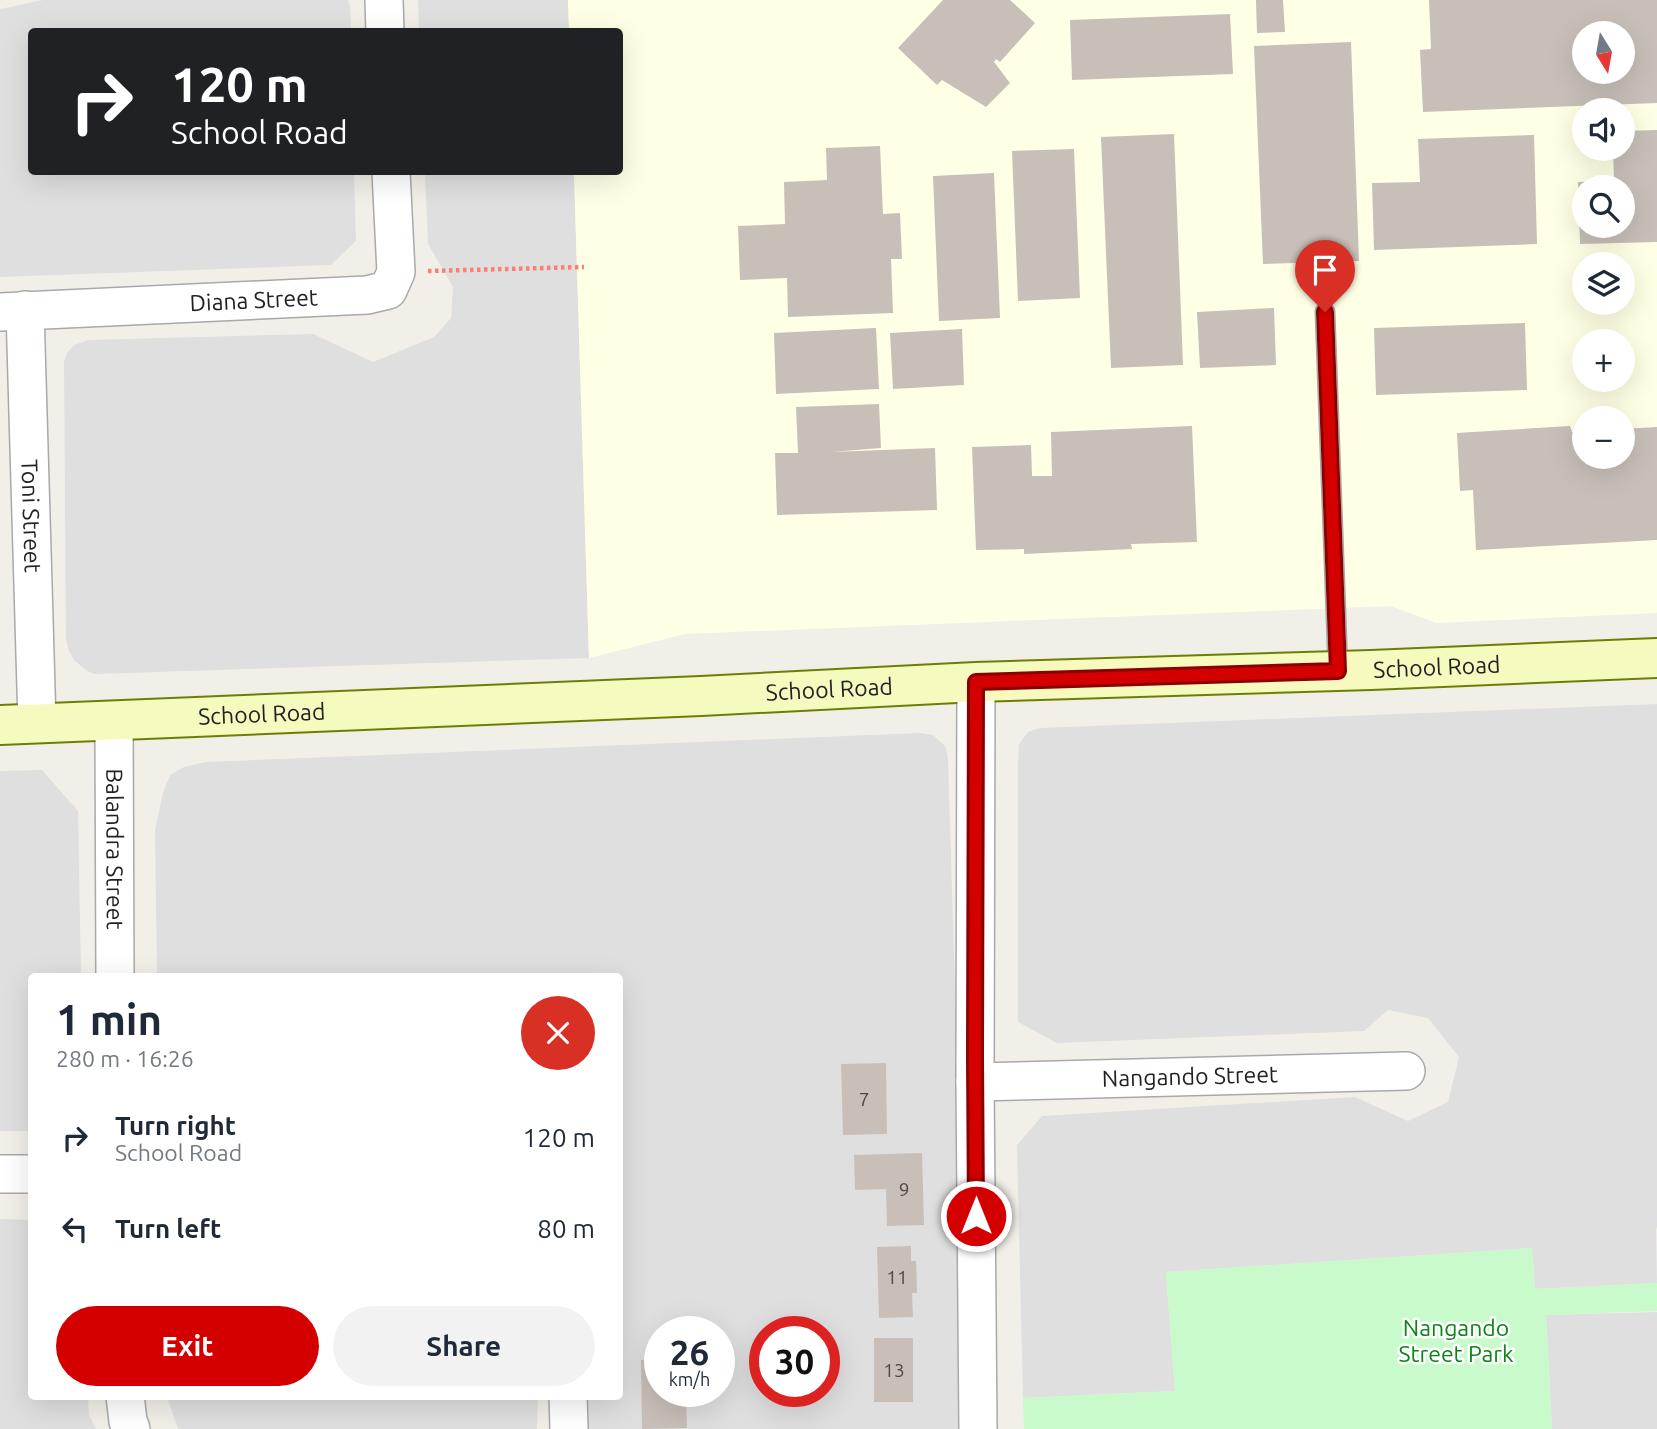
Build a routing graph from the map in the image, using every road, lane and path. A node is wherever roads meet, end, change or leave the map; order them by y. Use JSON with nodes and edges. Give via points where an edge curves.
{"nodes":[{"id":1,"x":384,"y":0,"type":"edge"},
{"id":2,"x":385,"y":28,"type":"edge"},
{"id":3,"x":391,"y":175,"type":"edge"},
{"id":4,"x":584,"y":267,"type":"dead end"},
{"id":5,"x":396,"y":272,"type":"junction"},
{"id":6,"x":12,"y":311,"type":"edge"},
{"id":7,"x":1325,"y":312,"type":"dead end"},
{"id":8,"x":1657,"y":658,"type":"edge"},
{"id":9,"x":1338,"y":671,"type":"junction"},
{"id":10,"x":976,"y":682,"type":"junction"},
{"id":11,"x":114,"y":721,"type":"junction"},
{"id":12,"x":18,"y":724,"type":"edge"},
{"id":13,"x":115,"y":973,"type":"edge"},
{"id":14,"x":1406,"y":1071,"type":"dead end"},
{"id":15,"x":975,"y":1083,"type":"junction"},
{"id":16,"x":0,"y":1174,"type":"edge"},
{"id":17,"x":28,"y":1174,"type":"edge"},
{"id":18,"x":125,"y":1400,"type":"edge"},
{"id":19,"x":568,"y":1400,"type":"edge"},
{"id":20,"x":131,"y":1429,"type":"edge"},
{"id":21,"x":569,"y":1429,"type":"edge"},
{"id":22,"x":978,"y":1429,"type":"edge"}],
"edges":[{"from":1,"to":2,"type":"street"},
{"from":3,"to":5,"type":"street"},
{"from":4,"to":5,"type":"path"},
{"from":5,"to":6,"type":"street","name":"Diana Street","via":[[388,290],[367,295]]},
{"from":6,"to":12,"type":"street","name":"Toni Street"},
{"from":7,"to":9,"type":"lane"},
{"from":8,"to":9,"type":"street","name":"School Road"},
{"from":9,"to":10,"type":"street","name":"School Road"},
{"from":10,"to":11,"type":"street","name":"School Road"},
{"from":10,"to":15,"type":"street"},
{"from":11,"to":12,"type":"street","name":"School Road"},
{"from":11,"to":13,"type":"street","name":"Balandra Street"},
{"from":14,"to":15,"type":"street","name":"Nangando Street"},
{"from":15,"to":22,"type":"street"},
{"from":16,"to":17,"type":"street"},
{"from":18,"to":20,"type":"street"},
{"from":19,"to":21,"type":"street"}]}
